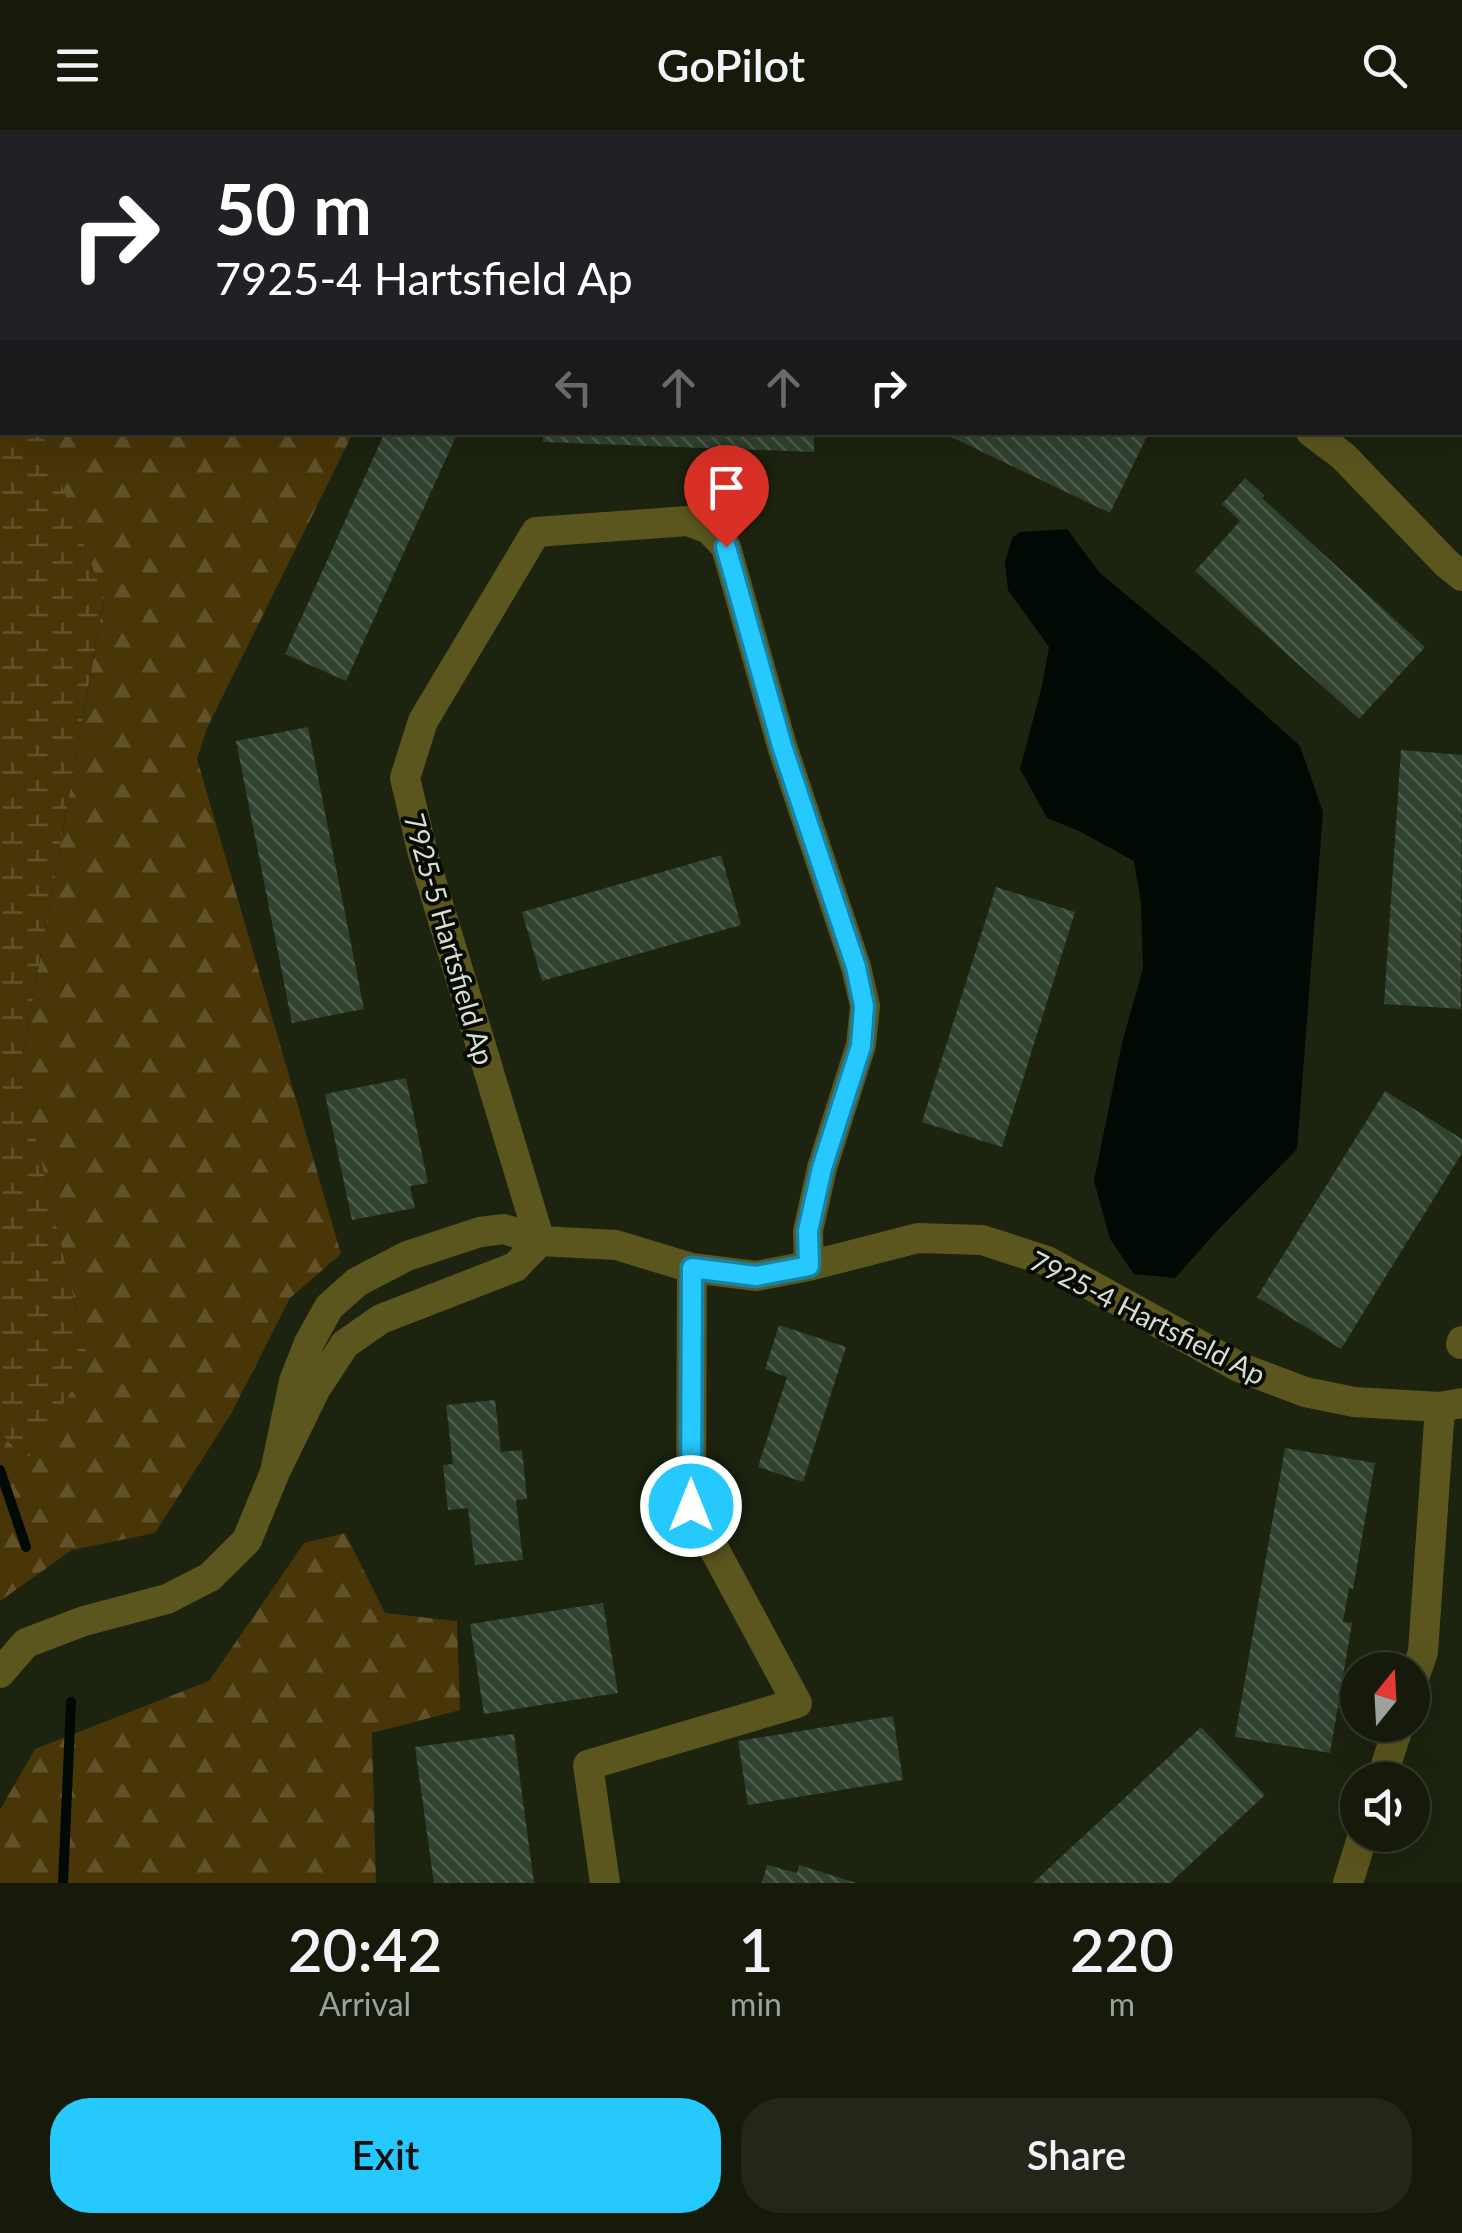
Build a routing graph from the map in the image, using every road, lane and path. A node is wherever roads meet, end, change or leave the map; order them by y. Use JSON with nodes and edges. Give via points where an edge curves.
{"nodes":[{"id":1,"x":1315,"y":435,"type":"edge"},
{"id":2,"x":1462,"y":576,"type":"edge"},
{"id":3,"x":540,"y":1240,"type":"junction"},
{"id":4,"x":809,"y":1266,"type":"junction"},
{"id":5,"x":692,"y":1268,"type":"junction"},
{"id":6,"x":1451,"y":1405,"type":"edge"},
{"id":7,"x":276,"y":1472,"type":"junction"},
{"id":8,"x":1423,"y":1652,"type":"edge"},
{"id":9,"x":0,"y":1673,"type":"edge"},
{"id":10,"x":1358,"y":1852,"type":"edge"},
{"id":11,"x":605,"y":1883,"type":"edge"},
{"id":12,"x":1348,"y":1883,"type":"edge"}],
"edges":[{"from":1,"to":2,"type":"street"},
{"from":3,"to":4,"type":"street","name":"7925-5 Hartsfield Ap","via":[[405,778],[424,721],[536,532],[688,521],[709,529],[726,547],[864,1006],[861,1046],[808,1231]]},
{"from":3,"to":5,"type":"street","name":"7925-4 Hartsfield Ap","via":[[616,1246]]},
{"from":3,"to":7,"type":"street","via":[[515,1268],[381,1319],[345,1344]]},
{"from":3,"to":7,"type":"street","name":"7925-4 Hartsfield Ap","via":[[504,1229],[480,1232],[406,1256],[356,1282],[329,1307],[309,1344],[294,1381]]},
{"from":4,"to":5,"type":"street","name":"7925-4 Hartsfield Ap","via":[[756,1276]]},
{"from":4,"to":6,"type":"street","name":"7925-4 Hartsfield Ap","via":[[918,1238],[982,1240],[1047,1261],[1239,1367],[1305,1392],[1354,1402]]},
{"from":5,"to":11,"type":"street","via":[[691,1506],[796,1703],[588,1765]]},
{"from":6,"to":8,"type":"street"},
{"from":7,"to":9,"type":"street","via":[[248,1540],[210,1577],[167,1599],[26,1643]]},
{"from":10,"to":12,"type":"street"}]}
